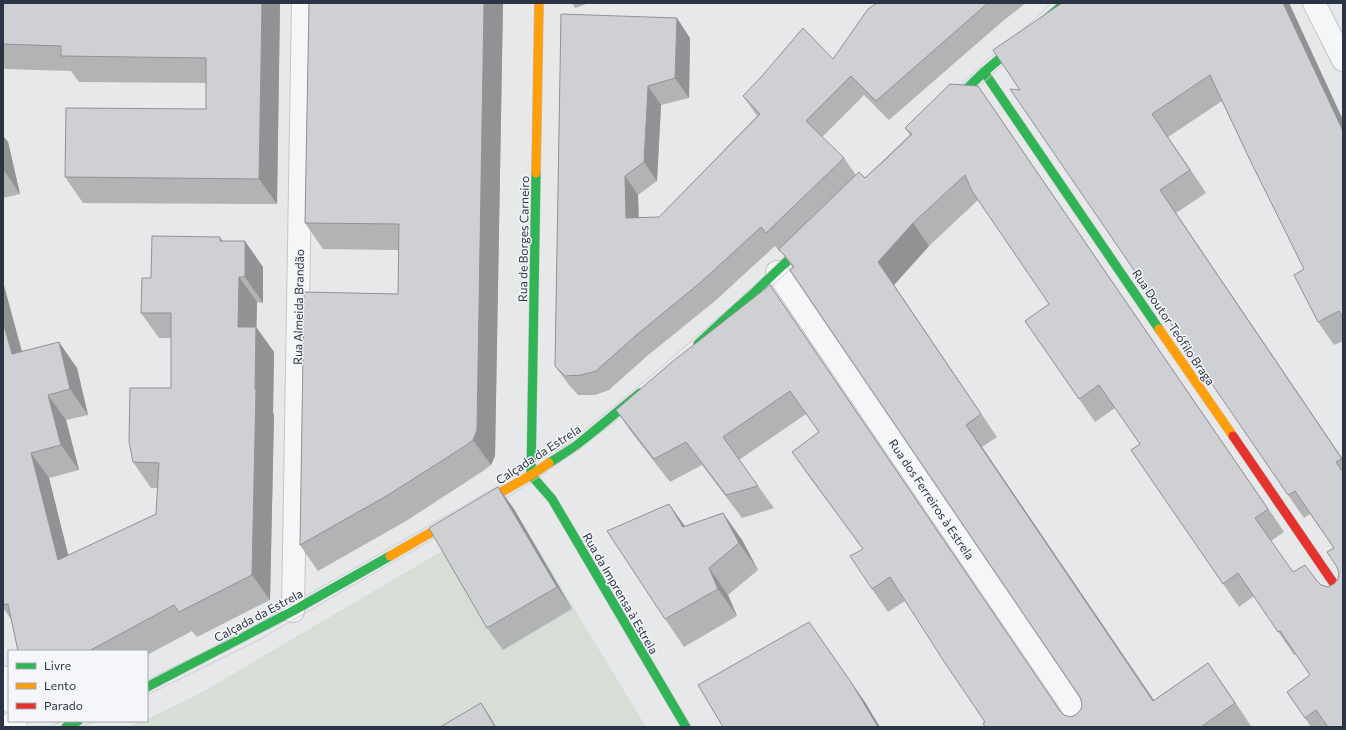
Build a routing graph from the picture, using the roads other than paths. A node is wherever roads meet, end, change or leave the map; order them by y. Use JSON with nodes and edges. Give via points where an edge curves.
{"nodes":[{"id":1,"x":303,"y":3,"type":"edge"},
{"id":2,"x":539,"y":3,"type":"edge"},
{"id":3,"x":1065,"y":3,"type":"edge"},
{"id":4,"x":1314,"y":3,"type":"edge"},
{"id":5,"x":1343,"y":60,"type":"edge"},
{"id":6,"x":984,"y":72,"type":"junction"},
{"id":7,"x":944,"y":110,"type":"edge"},
{"id":8,"x":816,"y":234,"type":"edge"},
{"id":9,"x":777,"y":272,"type":"junction"},
{"id":10,"x":691,"y":350,"type":"edge"},
{"id":11,"x":649,"y":385,"type":"edge"},
{"id":12,"x":531,"y":475,"type":"junction"},
{"id":13,"x":1343,"y":597,"type":"edge"},
{"id":14,"x":293,"y":611,"type":"junction"},
{"id":15,"x":3,"y":677,"type":"edge"},
{"id":16,"x":148,"y":686,"type":"edge"},
{"id":17,"x":8,"y":697,"type":"edge"},
{"id":18,"x":76,"y":722,"type":"edge"},
{"id":19,"x":66,"y":727,"type":"edge"},
{"id":20,"x":686,"y":727,"type":"edge"},
{"id":21,"x":1086,"y":727,"type":"edge"}],
"edges":[{"from":1,"to":14,"type":"street","name":"Rua Almeida Brandão"},
{"from":2,"to":12,"type":"street","name":"Rua de Borges Carneiro"},
{"from":3,"to":6,"type":"street"},
{"from":4,"to":5,"type":"street"},
{"from":6,"to":7,"type":"street"},
{"from":6,"to":13,"type":"street","name":"Rua Doutor Teófilo Braga"},
{"from":8,"to":9,"type":"street"},
{"from":9,"to":10,"type":"street"},
{"from":9,"to":21,"type":"street","name":"Rua dos Ferreiros à Estrela"},
{"from":11,"to":12,"type":"street","name":"Calçada da Estrela","via":[[576,446]]},
{"from":12,"to":14,"type":"street","name":"Calçada da Estrela"},
{"from":12,"to":20,"type":"street","name":"Rua da Imprensa à Estrela","via":[[552,499]]},
{"from":14,"to":16,"type":"street","name":"Calçada da Estrela"},
{"from":15,"to":17,"type":"street"},
{"from":18,"to":19,"type":"street"}]}
